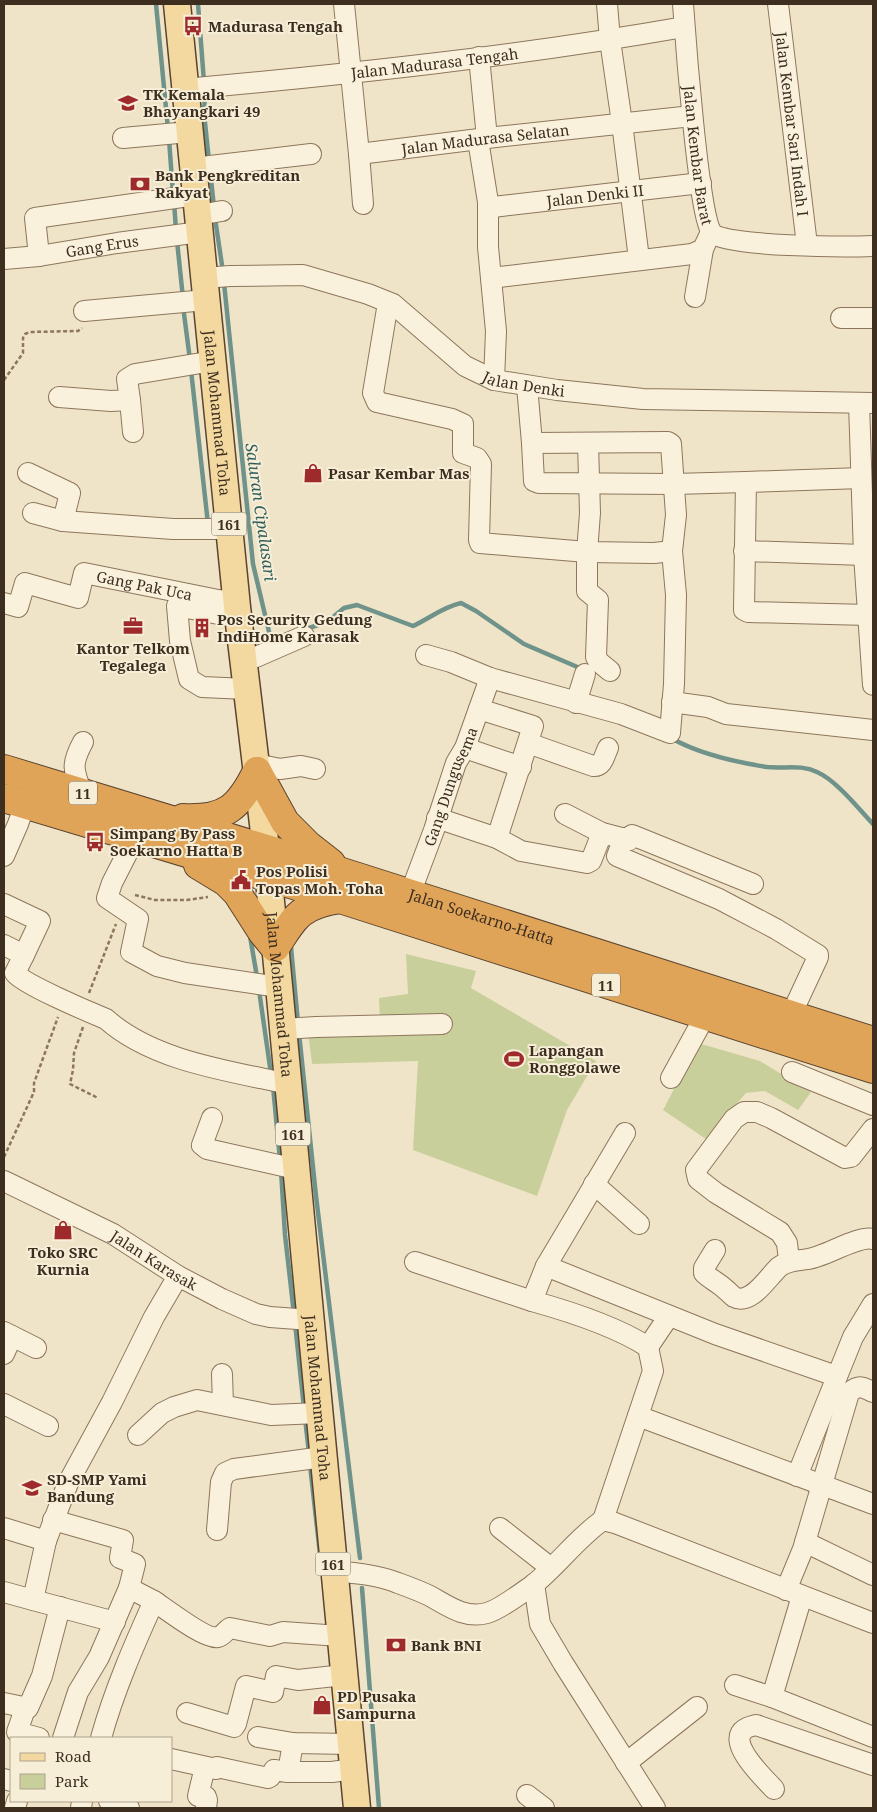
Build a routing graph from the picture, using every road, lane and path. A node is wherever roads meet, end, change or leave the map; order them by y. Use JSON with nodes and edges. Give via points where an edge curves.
{"nodes":[{"id":1,"x":176,"y":4,"type":"edge"},
{"id":2,"x":344,"y":4,"type":"edge"},
{"id":3,"x":607,"y":4,"type":"edge"},
{"id":4,"x":682,"y":4,"type":"edge"},
{"id":5,"x":778,"y":4,"type":"edge"},
{"id":6,"x":684,"y":27,"type":"junction"},
{"id":7,"x":610,"y":40,"type":"junction"},
{"id":8,"x":479,"y":58,"type":"junction"},
{"id":9,"x":350,"y":74,"type":"junction"},
{"id":10,"x":185,"y":89,"type":"junction"},
{"id":11,"x":692,"y":116,"type":"junction"},
{"id":12,"x":622,"y":123,"type":"junction"},
{"id":13,"x":189,"y":132,"type":"junction"},
{"id":14,"x":122,"y":138,"type":"dead end"},
{"id":15,"x":483,"y":139,"type":"junction"},
{"id":16,"x":310,"y":154,"type":"dead end"},
{"id":17,"x":359,"y":154,"type":"junction"},
{"id":18,"x":193,"y":168,"type":"junction"},
{"id":19,"x":701,"y":183,"type":"junction"},
{"id":20,"x":631,"y":191,"type":"junction"},
{"id":21,"x":364,"y":204,"type":"dead end"},
{"id":22,"x":489,"y":204,"type":"junction"},
{"id":23,"x":204,"y":213,"type":"junction"},
{"id":24,"x":707,"y":241,"type":"junction"},
{"id":25,"x":807,"y":245,"type":"junction"},
{"id":26,"x":873,"y":246,"type":"edge"},
{"id":27,"x":39,"y":256,"type":"junction"},
{"id":28,"x":4,"y":259,"type":"edge"},
{"id":29,"x":639,"y":260,"type":"junction"},
{"id":30,"x":491,"y":278,"type":"junction"},
{"id":31,"x":215,"y":283,"type":"junction"},
{"id":32,"x":695,"y":297,"type":"dead end"},
{"id":33,"x":388,"y":303,"type":"junction"},
{"id":34,"x":84,"y":311,"type":"joint"},
{"id":35,"x":841,"y":318,"type":"dead end"},
{"id":36,"x":873,"y":318,"type":"edge"},
{"id":37,"x":213,"y":361,"type":"junction"},
{"id":38,"x":4,"y":380,"type":"edge"},
{"id":39,"x":494,"y":380,"type":"junction"},
{"id":40,"x":527,"y":386,"type":"junction"},
{"id":41,"x":59,"y":397,"type":"dead end"},
{"id":42,"x":130,"y":400,"type":"junction"},
{"id":43,"x":866,"y":403,"type":"edge"},
{"id":44,"x":133,"y":432,"type":"dead end"},
{"id":45,"x":532,"y":443,"type":"junction"},
{"id":46,"x":588,"y":443,"type":"junction"},
{"id":47,"x":28,"y":473,"type":"dead end"},
{"id":48,"x":861,"y":478,"type":"junction"},
{"id":49,"x":589,"y":482,"type":"junction"},
{"id":50,"x":746,"y":482,"type":"junction"},
{"id":51,"x":674,"y":484,"type":"junction"},
{"id":52,"x":33,"y":513,"type":"dead end"},
{"id":53,"x":63,"y":521,"type":"junction"},
{"id":54,"x":230,"y":530,"type":"junction"},
{"id":55,"x":672,"y":551,"type":"junction"},
{"id":56,"x":744,"y":551,"type":"junction"},
{"id":57,"x":587,"y":552,"type":"junction"},
{"id":58,"x":864,"y":555,"type":"junction"},
{"id":59,"x":4,"y":603,"type":"edge"},
{"id":60,"x":238,"y":610,"type":"junction"},
{"id":61,"x":868,"y":615,"type":"junction"},
{"id":62,"x":304,"y":636,"type":"dead end"},
{"id":63,"x":426,"y":655,"type":"dead end"},
{"id":64,"x":243,"y":658,"type":"junction"},
{"id":65,"x":610,"y":671,"type":"dead end"},
{"id":66,"x":585,"y":674,"type":"dead end"},
{"id":67,"x":490,"y":678,"type":"junction"},
{"id":68,"x":873,"y":685,"type":"edge"},
{"id":69,"x":247,"y":689,"type":"junction"},
{"id":70,"x":672,"y":702,"type":"junction"},
{"id":71,"x":579,"y":704,"type":"junction"},
{"id":72,"x":479,"y":709,"type":"junction"},
{"id":73,"x":873,"y":730,"type":"edge"},
{"id":74,"x":83,"y":742,"type":"dead end"},
{"id":75,"x":528,"y":743,"type":"junction"},
{"id":76,"x":465,"y":748,"type":"junction"},
{"id":77,"x":608,"y":748,"type":"dead end"},
{"id":78,"x":521,"y":767,"type":"junction"},
{"id":79,"x":256,"y":768,"type":"junction"},
{"id":80,"x":4,"y":769,"type":"edge"},
{"id":81,"x":315,"y":769,"type":"dead end"},
{"id":82,"x":82,"y":793,"type":"junction"},
{"id":83,"x":14,"y":801,"type":"edge"},
{"id":84,"x":565,"y":814,"type":"dead end"},
{"id":85,"x":163,"y":817,"type":"junction"},
{"id":86,"x":437,"y":818,"type":"junction"},
{"id":87,"x":602,"y":833,"type":"junction"},
{"id":88,"x":497,"y":838,"type":"junction"},
{"id":89,"x":624,"y":838,"type":"junction"},
{"id":90,"x":148,"y":841,"type":"junction"},
{"id":91,"x":266,"y":849,"type":"junction"},
{"id":92,"x":4,"y":856,"type":"edge"},
{"id":93,"x":342,"y":872,"type":"junction"},
{"id":94,"x":268,"y":878,"type":"junction"},
{"id":95,"x":237,"y":893,"type":"junction"},
{"id":96,"x":410,"y":894,"type":"junction"},
{"id":97,"x":340,"y":899,"type":"junction"},
{"id":98,"x":126,"y":901,"type":"junction"},
{"id":99,"x":727,"y":903,"type":"junction"},
{"id":100,"x":4,"y":904,"type":"edge"},
{"id":101,"x":4,"y":945,"type":"edge"},
{"id":102,"x":275,"y":948,"type":"junction"},
{"id":103,"x":24,"y":954,"type":"junction"},
{"id":104,"x":279,"y":987,"type":"junction"},
{"id":105,"x":64,"y":1000,"type":"junction"},
{"id":106,"x":85,"y":1010,"type":"junction"},
{"id":107,"x":790,"y":1015,"type":"junction"},
{"id":108,"x":705,"y":1016,"type":"junction"},
{"id":109,"x":442,"y":1024,"type":"dead end"},
{"id":110,"x":283,"y":1029,"type":"junction"},
{"id":111,"x":873,"y":1041,"type":"edge"},
{"id":112,"x":873,"y":1068,"type":"edge"},
{"id":113,"x":792,"y":1072,"type":"dead end"},
{"id":114,"x":671,"y":1078,"type":"dead end"},
{"id":115,"x":288,"y":1084,"type":"junction"},
{"id":116,"x":98,"y":1098,"type":"dead end"},
{"id":117,"x":873,"y":1105,"type":"edge"},
{"id":118,"x":212,"y":1118,"type":"dead end"},
{"id":119,"x":873,"y":1129,"type":"edge"},
{"id":120,"x":625,"y":1133,"type":"dead end"},
{"id":121,"x":4,"y":1157,"type":"edge"},
{"id":122,"x":296,"y":1169,"type":"junction"},
{"id":123,"x":4,"y":1181,"type":"edge"},
{"id":124,"x":594,"y":1184,"type":"junction"},
{"id":125,"x":639,"y":1224,"type":"dead end"},
{"id":126,"x":873,"y":1239,"type":"edge"},
{"id":127,"x":715,"y":1250,"type":"dead end"},
{"id":128,"x":792,"y":1260,"type":"junction"},
{"id":129,"x":415,"y":1262,"type":"dead end"},
{"id":130,"x":546,"y":1266,"type":"junction"},
{"id":131,"x":178,"y":1276,"type":"junction"},
{"id":132,"x":532,"y":1301,"type":"junction"},
{"id":133,"x":873,"y":1304,"type":"edge"},
{"id":134,"x":669,"y":1316,"type":"junction"},
{"id":135,"x":311,"y":1320,"type":"junction"},
{"id":136,"x":6,"y":1341,"type":"edge"},
{"id":137,"x":36,"y":1348,"type":"dead end"},
{"id":138,"x":648,"y":1348,"type":"junction"},
{"id":139,"x":222,"y":1374,"type":"dead end"},
{"id":140,"x":836,"y":1376,"type":"junction"},
{"id":141,"x":873,"y":1392,"type":"edge"},
{"id":142,"x":4,"y":1404,"type":"edge"},
{"id":143,"x":223,"y":1405,"type":"junction"},
{"id":144,"x":319,"y":1413,"type":"junction"},
{"id":145,"x":638,"y":1416,"type":"junction"},
{"id":146,"x":48,"y":1426,"type":"dead end"},
{"id":147,"x":138,"y":1435,"type":"dead end"},
{"id":148,"x":323,"y":1456,"type":"junction"},
{"id":149,"x":797,"y":1476,"type":"junction"},
{"id":150,"x":822,"y":1485,"type":"junction"},
{"id":151,"x":873,"y":1504,"type":"edge"},
{"id":152,"x":54,"y":1520,"type":"junction"},
{"id":153,"x":603,"y":1520,"type":"junction"},
{"id":154,"x":4,"y":1528,"type":"edge"},
{"id":155,"x":500,"y":1528,"type":"dead end"},
{"id":156,"x":217,"y":1530,"type":"dead end"},
{"id":157,"x":46,"y":1541,"type":"junction"},
{"id":158,"x":805,"y":1542,"type":"junction"},
{"id":159,"x":551,"y":1568,"type":"junction"},
{"id":160,"x":334,"y":1571,"type":"junction"},
{"id":161,"x":873,"y":1575,"type":"edge"},
{"id":162,"x":534,"y":1584,"type":"junction"},
{"id":163,"x":130,"y":1588,"type":"junction"},
{"id":164,"x":4,"y":1592,"type":"edge"},
{"id":165,"x":794,"y":1593,"type":"junction"},
{"id":166,"x":33,"y":1600,"type":"junction"},
{"id":167,"x":154,"y":1601,"type":"junction"},
{"id":168,"x":60,"y":1607,"type":"junction"},
{"id":169,"x":115,"y":1622,"type":"junction"},
{"id":170,"x":873,"y":1623,"type":"edge"},
{"id":171,"x":340,"y":1636,"type":"junction"},
{"id":172,"x":344,"y":1675,"type":"junction"},
{"id":173,"x":735,"y":1685,"type":"dead end"},
{"id":174,"x":772,"y":1697,"type":"junction"},
{"id":175,"x":4,"y":1703,"type":"edge"},
{"id":176,"x":697,"y":1707,"type":"dead end"},
{"id":177,"x":25,"y":1709,"type":"junction"},
{"id":178,"x":187,"y":1713,"type":"dead end"},
{"id":179,"x":36,"y":1737,"type":"edge"},
{"id":180,"x":63,"y":1737,"type":"edge"},
{"id":181,"x":103,"y":1737,"type":"edge"},
{"id":182,"x":873,"y":1737,"type":"edge"},
{"id":183,"x":258,"y":1738,"type":"dead end"},
{"id":184,"x":293,"y":1743,"type":"junction"},
{"id":185,"x":351,"y":1756,"type":"junction"},
{"id":186,"x":172,"y":1758,"type":"edge"},
{"id":187,"x":626,"y":1763,"type":"junction"},
{"id":188,"x":873,"y":1765,"type":"edge"},
{"id":189,"x":205,"y":1767,"type":"junction"},
{"id":190,"x":288,"y":1772,"type":"junction"},
{"id":191,"x":774,"y":1789,"type":"dead end"},
{"id":192,"x":527,"y":1795,"type":"dead end"},
{"id":193,"x":112,"y":1802,"type":"edge"},
{"id":194,"x":129,"y":1808,"type":"edge"},
{"id":195,"x":206,"y":1808,"type":"edge"},
{"id":196,"x":356,"y":1808,"type":"edge"},
{"id":197,"x":544,"y":1808,"type":"edge"},
{"id":198,"x":656,"y":1808,"type":"edge"}],
"edges":[{"from":1,"to":10,"type":"main road","name":"Jalan Mohammad Toha","number":"161"},
{"from":2,"to":9,"type":"street"},
{"from":3,"to":7,"type":"street"},
{"from":4,"to":6,"type":"street","name":"Jalan Kembar Barat"},
{"from":5,"to":25,"type":"street","name":"Jalan Kembar Sari Indah I"},
{"from":6,"to":7,"type":"street","name":"Jalan Madurasa Tengah"},
{"from":6,"to":11,"type":"street","name":"Jalan Kembar Barat"},
{"from":7,"to":8,"type":"street","name":"Jalan Madurasa Tengah"},
{"from":7,"to":12,"type":"street"},
{"from":8,"to":9,"type":"street","name":"Jalan Madurasa Tengah"},
{"from":8,"to":15,"type":"street"},
{"from":9,"to":10,"type":"street","name":"Jalan Madurasa Tengah"},
{"from":9,"to":17,"type":"street"},
{"from":10,"to":13,"type":"main road","name":"Jalan Mohammad Toha","number":"161"},
{"from":11,"to":12,"type":"street","name":"Jalan Madurasa Selatan"},
{"from":11,"to":19,"type":"street","name":"Jalan Kembar Barat"},
{"from":12,"to":15,"type":"street","name":"Jalan Madurasa Selatan"},
{"from":12,"to":20,"type":"street"},
{"from":13,"to":14,"type":"street"},
{"from":13,"to":18,"type":"main road","name":"Jalan Mohammad Toha","number":"161"},
{"from":15,"to":17,"type":"street","name":"Jalan Madurasa Selatan"},
{"from":15,"to":22,"type":"street"},
{"from":16,"to":18,"type":"street"},
{"from":17,"to":21,"type":"street"},
{"from":18,"to":23,"type":"main road","name":"Jalan Mohammad Toha","number":"161"},
{"from":19,"to":20,"type":"street","name":"Jalan Denki II"},
{"from":19,"to":24,"type":"street","name":"Jalan Kembar Barat"},
{"from":20,"to":22,"type":"street","name":"Jalan Denki II"},
{"from":20,"to":29,"type":"street"},
{"from":22,"to":30,"type":"street"},
{"from":23,"to":27,"type":"street","name":"Gang Erus","via":[[117,243]]},
{"from":23,"to":27,"type":"street","via":[[34,218]]},
{"from":23,"to":31,"type":"main road","name":"Jalan Mohammad Toha","number":"161"},
{"from":24,"to":25,"type":"street","name":"Jalan Kembar Barat","via":[[720,237],[744,242]]},
{"from":24,"to":29,"type":"street","via":[[692,254]]},
{"from":24,"to":32,"type":"street"},
{"from":25,"to":26,"type":"street","name":"Jalan Kembar Barat"},
{"from":27,"to":28,"type":"street","name":"Gang Erus"},
{"from":29,"to":30,"type":"street"},
{"from":30,"to":39,"type":"street","via":[[496,331]]},
{"from":31,"to":33,"type":"street","name":"Jalan Denki","via":[[303,275]]},
{"from":31,"to":34,"type":"street","name":"Jalan Denki"},
{"from":31,"to":37,"type":"main road","name":"Jalan Mohammad Toha","number":"161"},
{"from":33,"to":39,"type":"street","name":"Jalan Denki","via":[[466,366]]},
{"from":33,"to":57,"type":"street","via":[[375,399],[463,424],[463,453],[477,458],[481,464],[480,543]]},
{"from":34,"to":38,"type":"path","via":[[81,315],[83,327],[78,331],[25,334],[24,353]]},
{"from":35,"to":36,"type":"street"},
{"from":37,"to":42,"type":"street","via":[[134,374],[127,379]]},
{"from":37,"to":54,"type":"main road","name":"Jalan Mohammad Toha","number":"161"},
{"from":39,"to":40,"type":"street","name":"Jalan Denki"},
{"from":40,"to":43,"type":"street","name":"Jalan Denki","via":[[643,399]]},
{"from":40,"to":45,"type":"street"},
{"from":41,"to":42,"type":"street"},
{"from":42,"to":44,"type":"street"},
{"from":43,"to":48,"type":"street"},
{"from":45,"to":46,"type":"street"},
{"from":45,"to":49,"type":"street","via":[[536,482]]},
{"from":46,"to":49,"type":"street"},
{"from":46,"to":51,"type":"street","via":[[670,443]]},
{"from":47,"to":53,"type":"street","via":[[70,493]]},
{"from":48,"to":50,"type":"street"},
{"from":48,"to":58,"type":"street"},
{"from":49,"to":51,"type":"street"},
{"from":49,"to":57,"type":"street"},
{"from":50,"to":51,"type":"street"},
{"from":50,"to":56,"type":"street"},
{"from":51,"to":55,"type":"street","via":[[676,515]]},
{"from":52,"to":53,"type":"street"},
{"from":53,"to":54,"type":"street"},
{"from":54,"to":60,"type":"main road","name":"Jalan Mohammad Toha","number":"161"},
{"from":55,"to":57,"type":"street"},
{"from":55,"to":70,"type":"street","via":[[676,595]]},
{"from":56,"to":58,"type":"street"},
{"from":56,"to":61,"type":"street","via":[[744,610]]},
{"from":57,"to":65,"type":"street","via":[[587,591],[598,600],[596,657]]},
{"from":58,"to":61,"type":"street"},
{"from":59,"to":60,"type":"street","name":"Gang Pak Uca","via":[[18,607],[24,583],[78,598],[84,573],[218,600]]},
{"from":60,"to":64,"type":"main road","name":"Jalan Mohammad Toha","number":"161"},
{"from":60,"to":69,"type":"street","via":[[177,606],[180,641],[189,679],[202,687]]},
{"from":61,"to":68,"type":"street"},
{"from":62,"to":64,"type":"street","via":[[256,656]]},
{"from":63,"to":67,"type":"street"},
{"from":64,"to":69,"type":"main road","name":"Jalan Mohammad Toha","number":"161"},
{"from":66,"to":71,"type":"street"},
{"from":67,"to":71,"type":"street"},
{"from":67,"to":72,"type":"street","name":"Gang Dungusema"},
{"from":69,"to":79,"type":"main road","name":"Jalan Mohammad Toha","number":"161"},
{"from":70,"to":71,"type":"street","via":[[670,733],[621,714]]},
{"from":70,"to":73,"type":"street","via":[[708,707],[726,714]]},
{"from":72,"to":75,"type":"street","via":[[532,726]]},
{"from":72,"to":76,"type":"street","name":"Gang Dungusema"},
{"from":74,"to":82,"type":"street","via":[[75,756],[74,772]]},
{"from":75,"to":77,"type":"street","via":[[598,767]]},
{"from":75,"to":78,"type":"street"},
{"from":76,"to":78,"type":"street"},
{"from":76,"to":86,"type":"street","name":"Gang Dungusema","via":[[456,763]]},
{"from":78,"to":88,"type":"street"},
{"from":79,"to":81,"type":"street","via":[[302,766]]},
{"from":79,"to":85,"type":"highway","via":[[242,797],[224,813],[198,819]]},
{"from":79,"to":91,"type":"main road","name":"Jalan Mohammad Toha","number":"161"},
{"from":79,"to":93,"type":"highway","via":[[285,822]]},
{"from":80,"to":82,"type":"highway","name":"Jalan Soekarno-Hatta","number":"11"},
{"from":82,"to":85,"type":"highway","name":"Jalan Soekarno-Hatta","number":"11"},
{"from":83,"to":90,"type":"highway","name":"Jalan Soekarno-Hatta","number":"11"},
{"from":83,"to":92,"type":"street","via":[[18,824]]},
{"from":84,"to":87,"type":"street"},
{"from":85,"to":91,"type":"highway","name":"Jalan Soekarno-Hatta","number":"11"},
{"from":86,"to":88,"type":"street"},
{"from":86,"to":96,"type":"street","name":"Gang Dungusema"},
{"from":87,"to":88,"type":"street","via":[[591,861],[587,863],[521,851]]},
{"from":87,"to":89,"type":"street"},
{"from":89,"to":99,"type":"street","via":[[617,856]]},
{"from":89,"to":99,"type":"street","via":[[629,840],[632,835],[746,881]]},
{"from":90,"to":94,"type":"highway","name":"Jalan Soekarno-Hatta","number":"11"},
{"from":90,"to":95,"type":"highway","via":[[212,873]]},
{"from":90,"to":98,"type":"street","via":[[112,883],[107,898]]},
{"from":91,"to":93,"type":"highway","name":"Jalan Soekarno-Hatta","number":"11"},
{"from":91,"to":94,"type":"main road","name":"Jalan Mohammad Toha","number":"161"},
{"from":93,"to":96,"type":"highway","name":"Jalan Soekarno-Hatta","number":"11"},
{"from":94,"to":97,"type":"highway","name":"Jalan Soekarno-Hatta","number":"11"},
{"from":94,"to":102,"type":"main road","name":"Jalan Mohammad Toha","number":"161"},
{"from":95,"to":98,"type":"path","via":[[187,900]]},
{"from":95,"to":102,"type":"highway"},
{"from":96,"to":107,"type":"highway","name":"Jalan Soekarno-Hatta","number":"11"},
{"from":97,"to":102,"type":"highway","via":[[304,910],[290,924]]},
{"from":97,"to":108,"type":"highway","name":"Jalan Soekarno-Hatta","number":"11"},
{"from":98,"to":104,"type":"street","via":[[139,920],[131,952],[157,966],[185,973]]},
{"from":98,"to":106,"type":"path"},
{"from":99,"to":107,"type":"street","via":[[818,955]]},
{"from":100,"to":103,"type":"street","via":[[40,921]]},
{"from":101,"to":103,"type":"street"},
{"from":102,"to":104,"type":"main road","name":"Jalan Mohammad Toha","number":"161"},
{"from":103,"to":105,"type":"street","via":[[16,975]]},
{"from":104,"to":110,"type":"main road","name":"Jalan Mohammad Toha","number":"161"},
{"from":105,"to":106,"type":"street"},
{"from":105,"to":121,"type":"path","via":[[34,1083],[34,1092]]},
{"from":106,"to":115,"type":"street","via":[[150,1047],[194,1062]]},
{"from":106,"to":116,"type":"path","via":[[70,1084]]},
{"from":107,"to":111,"type":"highway","name":"Jalan Soekarno-Hatta","number":"11"},
{"from":108,"to":112,"type":"highway","name":"Jalan Soekarno-Hatta","number":"11"},
{"from":108,"to":114,"type":"street"},
{"from":109,"to":110,"type":"street"},
{"from":110,"to":115,"type":"main road","name":"Jalan Mohammad Toha","number":"161"},
{"from":113,"to":117,"type":"street"},
{"from":115,"to":122,"type":"main road","name":"Jalan Mohammad Toha","number":"161"},
{"from":118,"to":122,"type":"street","via":[[202,1145],[207,1149]]},
{"from":119,"to":128,"type":"street","via":[[851,1156],[845,1158],[771,1118],[757,1112],[744,1112],[734,1119],[696,1170],[698,1179],[716,1193],[780,1232]]},
{"from":120,"to":124,"type":"street"},
{"from":122,"to":135,"type":"main road","name":"Jalan Mohammad Toha","number":"161"},
{"from":123,"to":131,"type":"street","name":"Jalan Karasak","via":[[112,1234]]},
{"from":124,"to":125,"type":"street"},
{"from":124,"to":130,"type":"street"},
{"from":126,"to":128,"type":"street","via":[[809,1259]]},
{"from":127,"to":128,"type":"street","via":[[704,1273],[735,1298],[752,1295],[779,1267]]},
{"from":129,"to":132,"type":"street"},
{"from":130,"to":132,"type":"street"},
{"from":130,"to":134,"type":"street"},
{"from":131,"to":135,"type":"street","name":"Jalan Karasak","via":[[256,1314]]},
{"from":131,"to":152,"type":"street","via":[[68,1483]]},
{"from":132,"to":138,"type":"street","via":[[630,1335]]},
{"from":133,"to":140,"type":"street","via":[[853,1336]]},
{"from":134,"to":138,"type":"street"},
{"from":134,"to":140,"type":"street"},
{"from":135,"to":144,"type":"main road","name":"Jalan Mohammad Toha","number":"161"},
{"from":136,"to":137,"type":"street"},
{"from":138,"to":145,"type":"street","via":[[653,1370]]},
{"from":139,"to":143,"type":"street"},
{"from":140,"to":149,"type":"street"},
{"from":141,"to":150,"type":"street","via":[[862,1387],[849,1393]]},
{"from":142,"to":146,"type":"street"},
{"from":143,"to":144,"type":"street","via":[[270,1414]]},
{"from":143,"to":147,"type":"street","via":[[196,1400],[174,1407],[162,1413]]},
{"from":144,"to":148,"type":"main road","name":"Jalan Mohammad Toha","number":"161"},
{"from":145,"to":149,"type":"street"},
{"from":145,"to":153,"type":"street"},
{"from":148,"to":156,"type":"street","via":[[225,1473],[221,1482]]},
{"from":148,"to":160,"type":"main road","name":"Jalan Mohammad Toha","number":"161"},
{"from":149,"to":150,"type":"street"},
{"from":150,"to":151,"type":"street"},
{"from":150,"to":158,"type":"street"},
{"from":152,"to":157,"type":"street"},
{"from":152,"to":163,"type":"street","via":[[124,1540],[120,1558],[136,1564]]},
{"from":153,"to":159,"type":"street"},
{"from":153,"to":165,"type":"street"},
{"from":154,"to":157,"type":"street"},
{"from":155,"to":159,"type":"street"},
{"from":157,"to":166,"type":"street"},
{"from":158,"to":161,"type":"street"},
{"from":158,"to":165,"type":"street"},
{"from":159,"to":162,"type":"street"},
{"from":160,"to":162,"type":"street","via":[[397,1582],[457,1612],[471,1614],[487,1612]]},
{"from":160,"to":171,"type":"main road","name":"Jalan Mohammad Toha","number":"161"},
{"from":162,"to":187,"type":"street","via":[[540,1624]]},
{"from":163,"to":167,"type":"street"},
{"from":163,"to":169,"type":"street"},
{"from":164,"to":166,"type":"street"},
{"from":165,"to":170,"type":"street"},
{"from":165,"to":174,"type":"street"},
{"from":166,"to":168,"type":"street"},
{"from":167,"to":171,"type":"street","via":[[203,1633],[216,1637],[230,1628],[270,1636],[283,1632]]},
{"from":167,"to":181,"type":"street","via":[[106,1720]]},
{"from":168,"to":169,"type":"street"},
{"from":168,"to":177,"type":"street","via":[[42,1676]]},
{"from":169,"to":180,"type":"street","via":[[78,1692]]},
{"from":171,"to":172,"type":"main road","name":"Jalan Mohammad Toha","number":"161"},
{"from":172,"to":178,"type":"street","via":[[298,1680],[276,1676],[273,1692],[246,1686],[234,1727]]},
{"from":172,"to":185,"type":"main road","name":"Jalan Mohammad Toha","number":"161"},
{"from":173,"to":174,"type":"street"},
{"from":174,"to":182,"type":"street"},
{"from":175,"to":177,"type":"street"},
{"from":176,"to":187,"type":"street"},
{"from":177,"to":179,"type":"street","via":[[18,1732]]},
{"from":183,"to":184,"type":"street"},
{"from":184,"to":185,"type":"street"},
{"from":184,"to":190,"type":"street"},
{"from":185,"to":190,"type":"street","via":[[332,1772]]},
{"from":185,"to":196,"type":"main road","name":"Jalan Mohammad Toha","number":"161"},
{"from":186,"to":189,"type":"street"},
{"from":187,"to":198,"type":"street"},
{"from":188,"to":191,"type":"street","via":[[756,1725],[745,1728],[739,1742],[748,1760]]},
{"from":189,"to":190,"type":"street","via":[[268,1778],[274,1770]]},
{"from":189,"to":195,"type":"street","via":[[198,1796],[206,1797]]},
{"from":192,"to":197,"type":"street"},
{"from":193,"to":194,"type":"street"}]}
